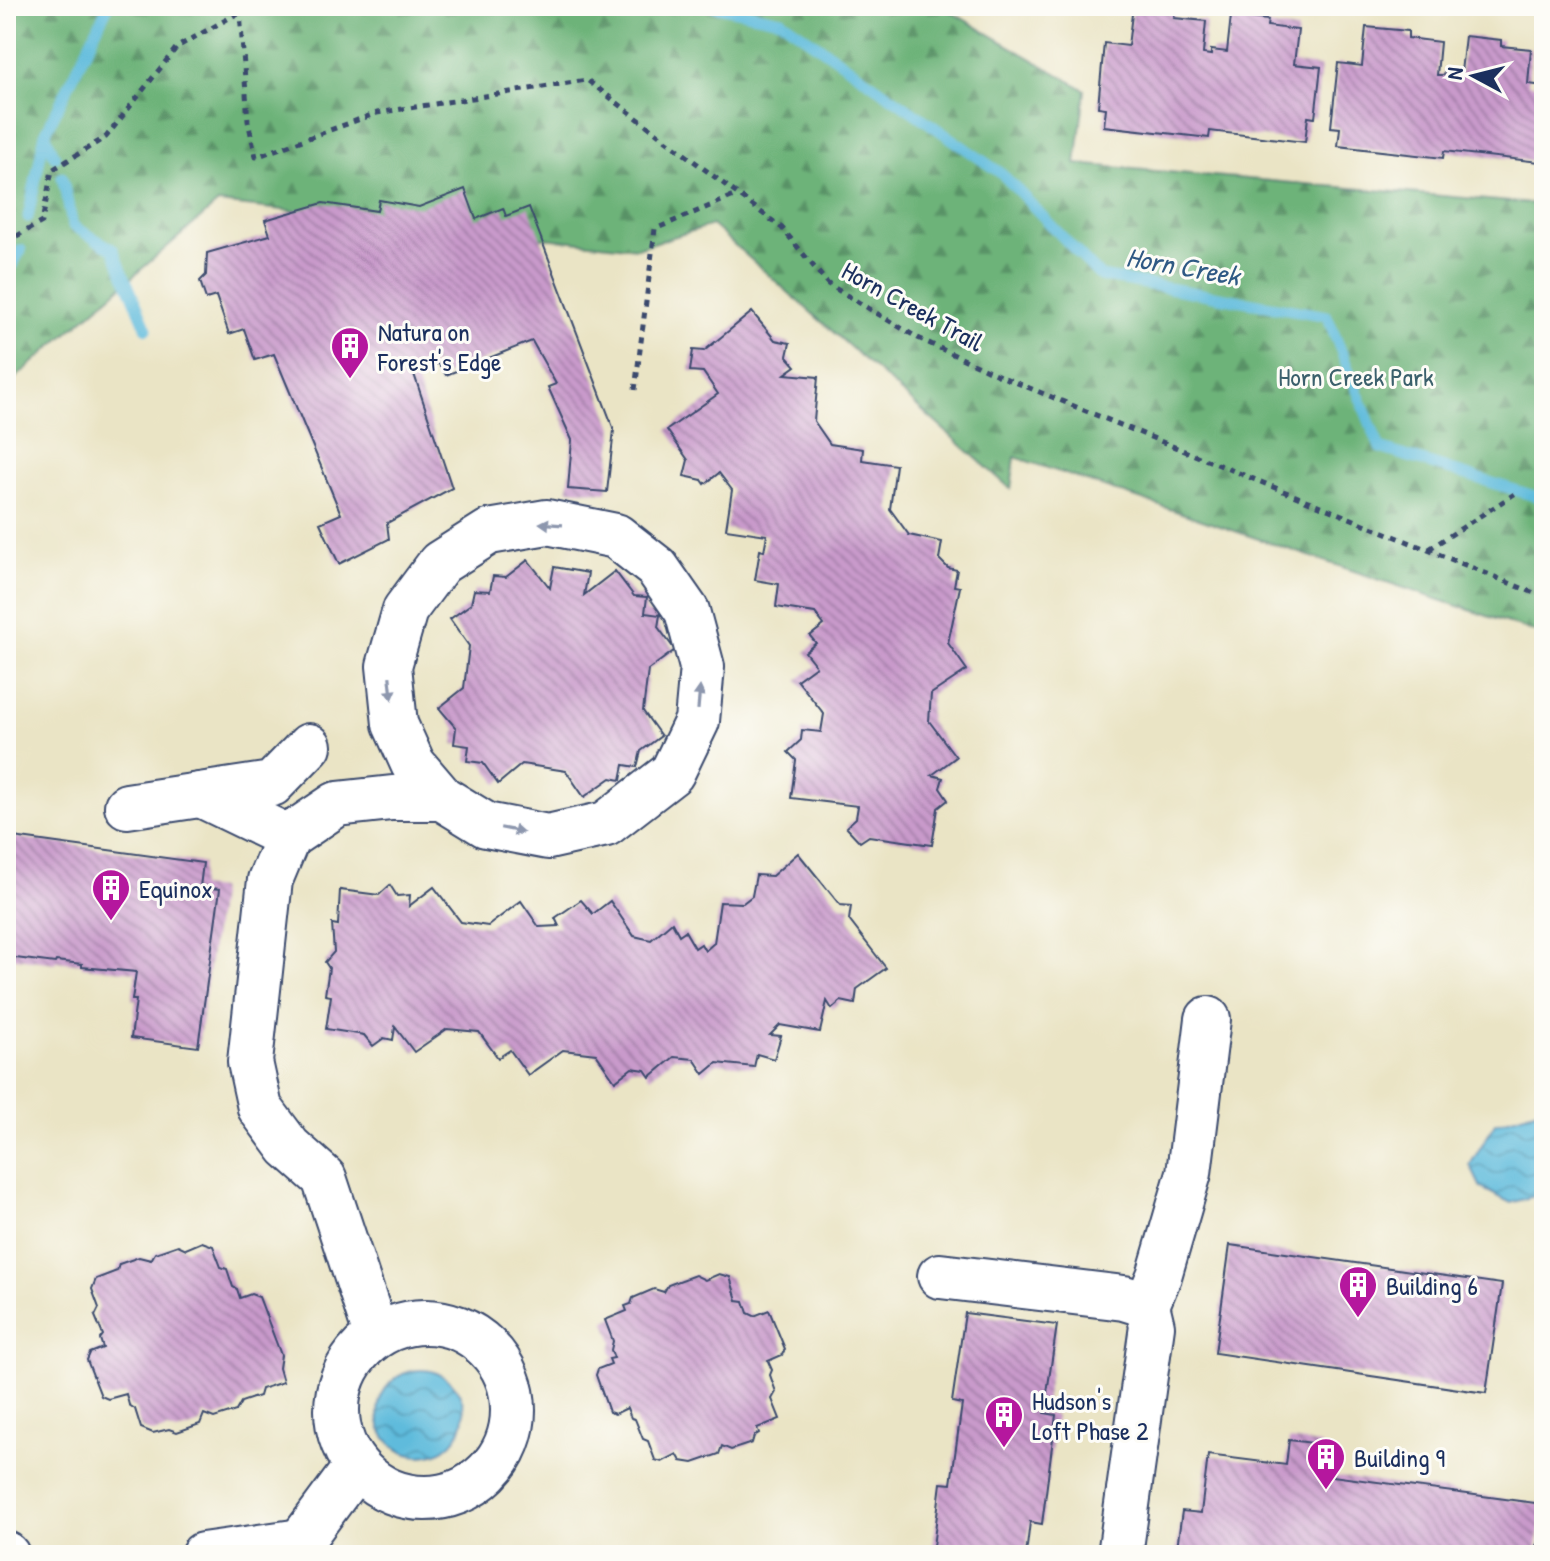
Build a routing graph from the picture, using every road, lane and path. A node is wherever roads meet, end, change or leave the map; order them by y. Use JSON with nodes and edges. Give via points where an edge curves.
{"nodes":[{"id":1,"x":266,"y":6,"type":"edge"},
{"id":2,"x":240,"y":9,"type":"edge"},
{"id":3,"x":737,"y":195,"type":"junction"},
{"id":4,"x":6,"y":242,"type":"edge"},
{"id":5,"x":635,"y":390,"type":"dead end"},
{"id":6,"x":1519,"y":491,"type":"dead end"},
{"id":7,"x":1428,"y":550,"type":"junction"},
{"id":8,"x":1544,"y":597,"type":"edge"},
{"id":9,"x":309,"y":746,"type":"dead end"},
{"id":10,"x":201,"y":795,"type":"junction"},
{"id":11,"x":442,"y":798,"type":"junction"},
{"id":12,"x":127,"y":806,"type":"dead end"},
{"id":13,"x":288,"y":837,"type":"junction"},
{"id":14,"x":1208,"y":1019,"type":"dead end"},
{"id":15,"x":940,"y":1276,"type":"dead end"},
{"id":16,"x":1147,"y":1305,"type":"junction"},
{"id":17,"x":376,"y":1335,"type":"junction"},
{"id":18,"x":355,"y":1468,"type":"junction"},
{"id":19,"x":299,"y":1548,"type":"edge"},
{"id":20,"x":203,"y":1555,"type":"edge"},
{"id":21,"x":1120,"y":1555,"type":"edge"}],
"edges":[{"from":1,"to":2,"type":"path"},
{"from":2,"to":3,"type":"path","name":"Horn Creek Trail","via":[[248,121],[256,157],[377,113],[587,80]]},
{"from":2,"to":4,"type":"path","via":[[177,47],[106,137],[52,170],[42,222]]},
{"from":3,"to":5,"type":"path","via":[[655,229]]},
{"from":3,"to":7,"type":"path","name":"Horn Creek Trail","via":[[782,228],[828,284],[918,338]]},
{"from":6,"to":7,"type":"path"},
{"from":7,"to":8,"type":"path","name":"Horn Creek Trail"},
{"from":9,"to":10,"type":"lane","via":[[272,784]]},
{"from":10,"to":12,"type":"lane"},
{"from":10,"to":13,"type":"lane"},
{"from":11,"to":11,"type":"lane","one_way":true,"via":[[486,825],[548,837],[606,824],[672,773],[697,721],[702,667],[687,611],[657,568],[616,536],[547,522],[489,532],[440,563],[405,610],[389,666],[395,724],[413,764]]},
{"from":11,"to":13,"type":"lane","via":[[337,804]]},
{"from":13,"to":17,"type":"lane","via":[[270,880],[250,1062],[260,1108],[289,1147],[324,1178]]},
{"from":14,"to":16,"type":"lane","via":[[1189,1173]]},
{"from":15,"to":16,"type":"lane","via":[[1015,1302],[1124,1298]]},
{"from":16,"to":21,"type":"lane","via":[[1152,1326]]},
{"from":17,"to":18,"type":"lane","via":[[343,1373],[336,1424]]},
{"from":17,"to":18,"type":"lane","via":[[419,1320],[454,1326],[488,1347],[510,1385],[511,1432],[494,1468],[464,1491],[428,1500],[390,1493]]},
{"from":18,"to":19,"type":"lane"},
{"from":19,"to":20,"type":"lane"}]}
